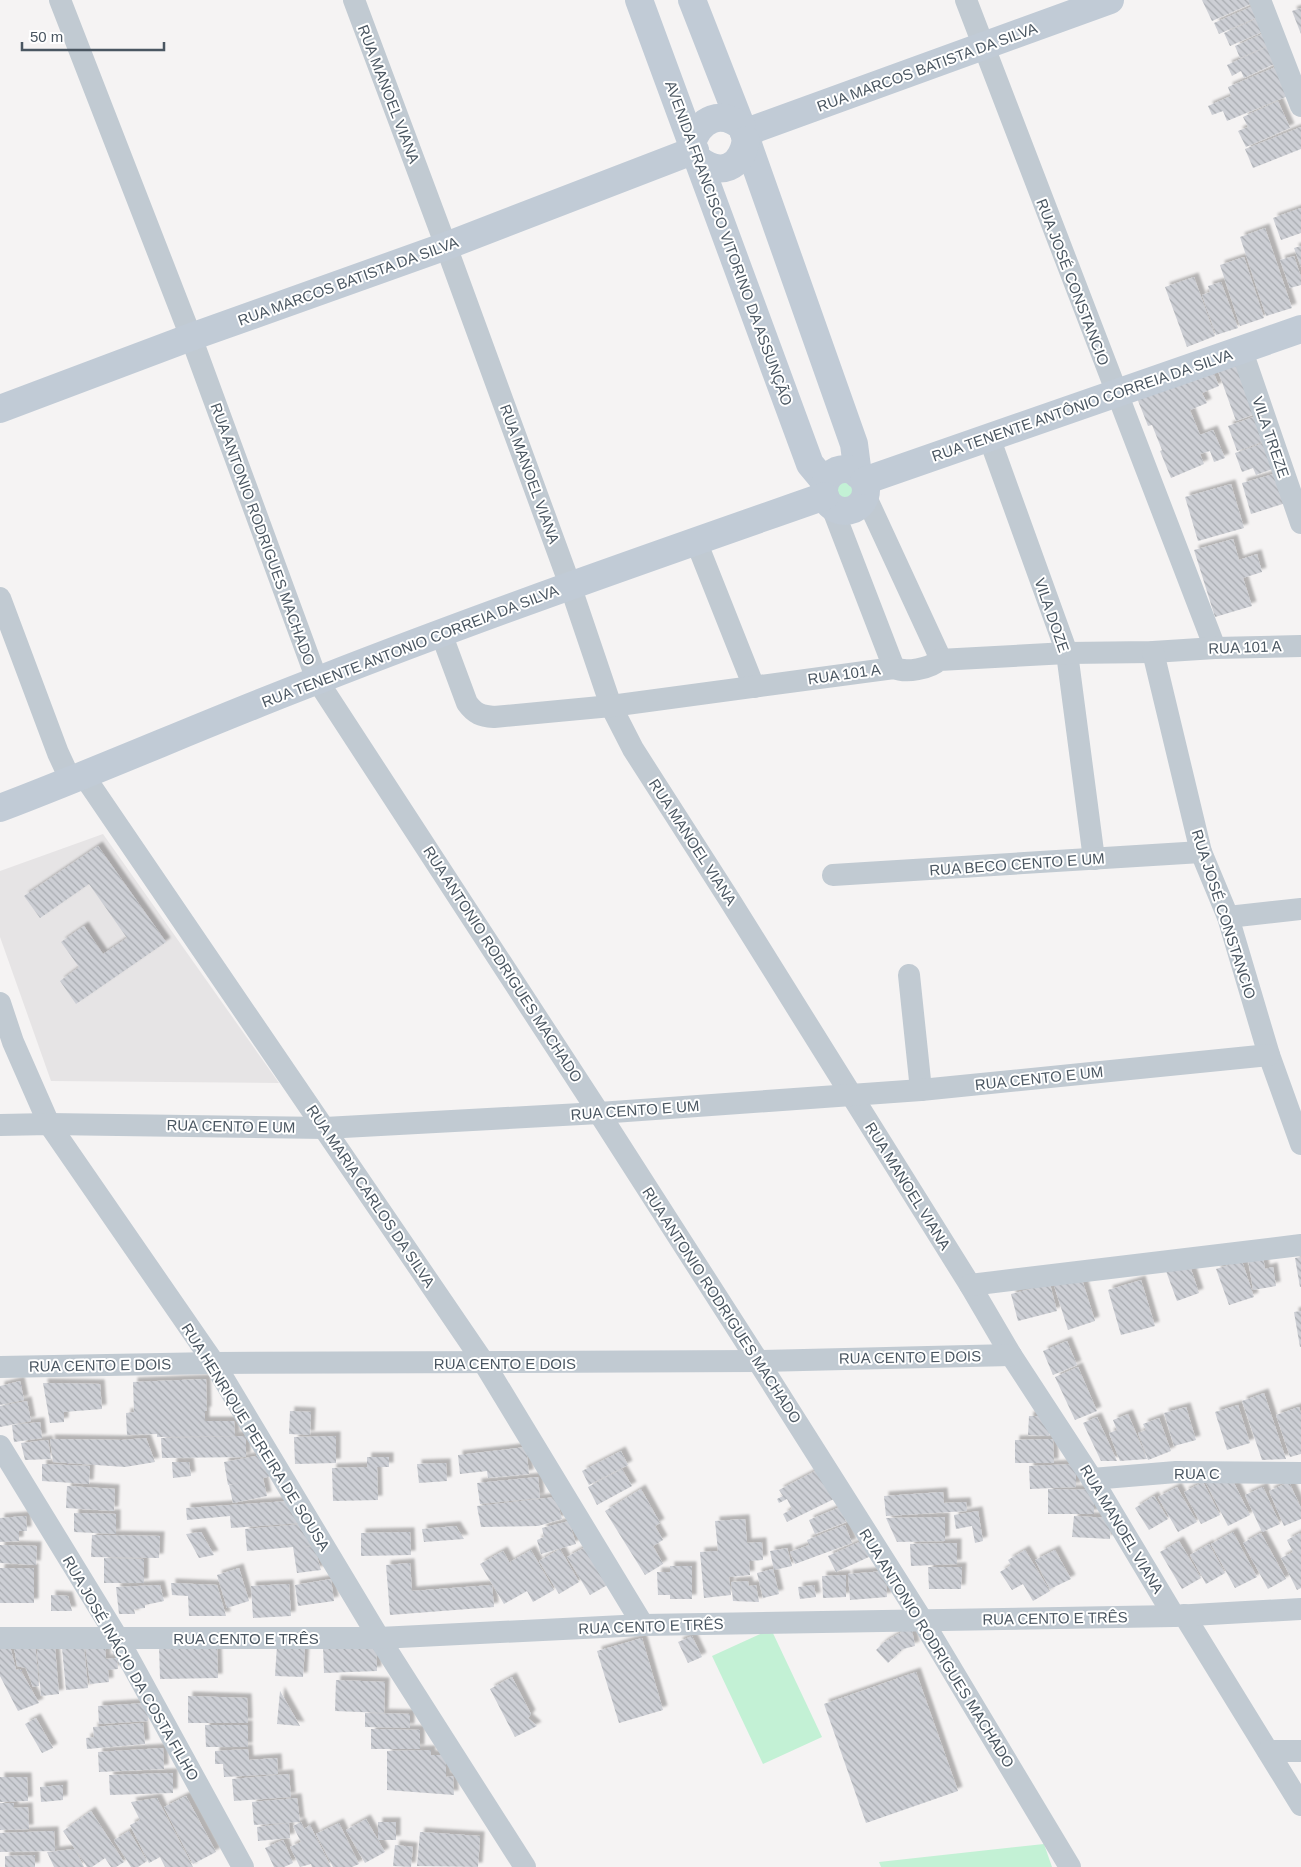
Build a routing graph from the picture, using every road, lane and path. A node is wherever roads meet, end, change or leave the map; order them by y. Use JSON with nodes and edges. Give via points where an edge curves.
{"nodes":[{"id":1,"x":60,"y":0,"type":"edge"},
{"id":2,"x":354,"y":0,"type":"edge"},
{"id":3,"x":640,"y":0,"type":"edge"},
{"id":4,"x":692,"y":0,"type":"edge"},
{"id":5,"x":966,"y":0,"type":"edge"},
{"id":6,"x":1110,"y":0,"type":"edge"},
{"id":7,"x":1260,"y":0,"type":"edge"},
{"id":8,"x":984,"y":46,"type":"junction"},
{"id":9,"x":1301,"y":106,"type":"edge"},
{"id":10,"x":744,"y":133,"type":"junction"},
{"id":11,"x":695,"y":151,"type":"junction"},
{"id":12,"x":446,"y":246,"type":"junction"},
{"id":13,"x":1301,"y":330,"type":"edge"},
{"id":14,"x":191,"y":338,"type":"junction"},
{"id":15,"x":1242,"y":351,"type":"junction"},
{"id":16,"x":1116,"y":394,"type":"junction"},
{"id":17,"x":0,"y":409,"type":"edge"},
{"id":18,"x":989,"y":438,"type":"junction"},
{"id":19,"x":862,"y":483,"type":"junction"},
{"id":20,"x":827,"y":495,"type":"junction"},
{"id":21,"x":1301,"y":523,"type":"edge"},
{"id":22,"x":696,"y":541,"type":"junction"},
{"id":23,"x":570,"y":585,"type":"junction"},
{"id":24,"x":0,"y":598,"type":"edge"},
{"id":25,"x":441,"y":633,"type":"junction"},
{"id":26,"x":1301,"y":646,"type":"edge"},
{"id":27,"x":1214,"y":648,"type":"junction"},
{"id":28,"x":1153,"y":652,"type":"junction"},
{"id":29,"x":1067,"y":653,"type":"junction"},
{"id":30,"x":939,"y":660,"type":"junction"},
{"id":31,"x":894,"y":668,"type":"junction"},
{"id":32,"x":318,"y":680,"type":"junction"},
{"id":33,"x":754,"y":687,"type":"junction"},
{"id":34,"x":611,"y":706,"type":"junction"},
{"id":35,"x":78,"y":778,"type":"junction"},
{"id":36,"x":0,"y":808,"type":"edge"},
{"id":37,"x":1201,"y":852,"type":"junction"},
{"id":38,"x":1094,"y":859,"type":"junction"},
{"id":39,"x":833,"y":875,"type":"dead end"},
{"id":40,"x":1301,"y":909,"type":"edge"},
{"id":41,"x":1228,"y":917,"type":"junction"},
{"id":42,"x":909,"y":974,"type":"dead end"},
{"id":43,"x":0,"y":1003,"type":"edge"},
{"id":44,"x":1269,"y":1055,"type":"junction"},
{"id":45,"x":921,"y":1090,"type":"junction"},
{"id":46,"x":852,"y":1096,"type":"junction"},
{"id":47,"x":599,"y":1113,"type":"junction"},
{"id":48,"x":49,"y":1124,"type":"junction"},
{"id":49,"x":0,"y":1125,"type":"edge"},
{"id":50,"x":325,"y":1128,"type":"junction"},
{"id":51,"x":1301,"y":1144,"type":"edge"},
{"id":52,"x":1301,"y":1245,"type":"edge"},
{"id":53,"x":970,"y":1285,"type":"junction"},
{"id":54,"x":1011,"y":1355,"type":"junction"},
{"id":55,"x":758,"y":1361,"type":"junction"},
{"id":56,"x":214,"y":1363,"type":"junction"},
{"id":57,"x":484,"y":1363,"type":"junction"},
{"id":58,"x":0,"y":1366,"type":"edge"},
{"id":59,"x":0,"y":1446,"type":"edge"},
{"id":60,"x":1301,"y":1473,"type":"edge"},
{"id":61,"x":1092,"y":1479,"type":"junction"},
{"id":62,"x":1301,"y":1609,"type":"edge"},
{"id":63,"x":1179,"y":1615,"type":"junction"},
{"id":64,"x":922,"y":1620,"type":"junction"},
{"id":65,"x":643,"y":1625,"type":"junction"},
{"id":66,"x":117,"y":1637,"type":"junction"},
{"id":67,"x":0,"y":1638,"type":"edge"},
{"id":68,"x":379,"y":1638,"type":"junction"},
{"id":69,"x":1301,"y":1750,"type":"edge"},
{"id":70,"x":1268,"y":1751,"type":"junction"},
{"id":71,"x":1301,"y":1805,"type":"edge"},
{"id":72,"x":243,"y":1867,"type":"edge"},
{"id":73,"x":525,"y":1867,"type":"edge"},
{"id":74,"x":1070,"y":1867,"type":"edge"}],
"edges":[{"from":1,"to":14,"type":"street","name":"RUA ANTONIO RODRIGUES MACHADO"},
{"from":2,"to":12,"type":"street","name":"RUA MANOEL VIANA"},
{"from":3,"to":11,"type":"main road","name":"AVENIDA FRANCISCO VITORINO DA ASSUNÇÃO"},
{"from":4,"to":10,"type":"main road"},
{"from":5,"to":8,"type":"street","name":"RUA JOSÉ CONSTANCIO"},
{"from":6,"to":8,"type":"main road","name":"RUA MARCOS BATISTA DA SILVA"},
{"from":7,"to":9,"type":"street"},
{"from":8,"to":10,"type":"main road","name":"RUA MARCOS BATISTA DA SILVA"},
{"from":8,"to":16,"type":"street","name":"RUA JOSÉ CONSTANCIO"},
{"from":10,"to":11,"type":"main road","via":[[732,121],[711,119],[700,126]]},
{"from":10,"to":11,"type":"main road","via":[[742,156],[728,167],[711,167]]},
{"from":10,"to":19,"type":"main road","via":[[854,444]]},
{"from":11,"to":12,"type":"main road","name":"RUA MARCOS BATISTA DA SILVA"},
{"from":11,"to":20,"type":"main road","name":"AVENIDA FRANCISCO VITORINO DA ASSUNÇÃO","via":[[810,464]]},
{"from":12,"to":14,"type":"main road","name":"RUA MARCOS BATISTA DA SILVA"},
{"from":12,"to":23,"type":"street","name":"RUA MANOEL VIANA"},
{"from":13,"to":15,"type":"main road","name":"RUA TENENTE ANTÔNIO CORREIA DA SILVA"},
{"from":14,"to":17,"type":"main road","name":"RUA MARCOS BATISTA DA SILVA"},
{"from":14,"to":32,"type":"street","name":"RUA ANTONIO RODRIGUES MACHADO"},
{"from":15,"to":16,"type":"main road","name":"RUA TENENTE ANTÔNIO CORREIA DA SILVA"},
{"from":15,"to":21,"type":"street","name":"VILA TREZE"},
{"from":16,"to":18,"type":"main road","name":"RUA TENENTE ANTÔNIO CORREIA DA SILVA"},
{"from":16,"to":27,"type":"street","name":"RUA JOSÉ CONSTANCIO"},
{"from":18,"to":19,"type":"main road","name":"RUA TENENTE ANTÔNIO CORREIA DA SILVA"},
{"from":18,"to":29,"type":"street","name":"VILA DOZE"},
{"from":19,"to":20,"type":"main road","via":[[847,469],[834,472]]},
{"from":19,"to":20,"type":"main road","via":[[858,506],[851,510],[845,510]]},
{"from":19,"to":30,"type":"street"},
{"from":20,"to":22,"type":"main road","name":"RUA TENENTE ANTONIO CORREIA DA SILVA"},
{"from":20,"to":31,"type":"street"},
{"from":22,"to":23,"type":"main road","name":"RUA TENENTE ANTONIO CORREIA DA SILVA"},
{"from":22,"to":33,"type":"street"},
{"from":23,"to":25,"type":"main road","name":"RUA TENENTE ANTONIO CORREIA DA SILVA"},
{"from":23,"to":34,"type":"street","name":"RUA MANOEL VIANA"},
{"from":24,"to":35,"type":"street","name":"RUA MARIA CARLOS DA SILVA","via":[[58,753]]},
{"from":25,"to":32,"type":"main road","name":"RUA TENENTE ANTONIO CORREIA DA SILVA"},
{"from":25,"to":34,"type":"street","name":"RUA 101 A","via":[[467,704],[474,713],[494,717]]},
{"from":26,"to":27,"type":"street","name":"RUA 101 A"},
{"from":27,"to":28,"type":"street","name":"RUA 101 A"},
{"from":28,"to":29,"type":"street","name":"RUA 101 A"},
{"from":28,"to":37,"type":"street","name":"RUA JOSÉ CONSTANCIO"},
{"from":29,"to":30,"type":"street","name":"RUA 101 A"},
{"from":29,"to":38,"type":"street","name":"VILA DOZE"},
{"from":30,"to":31,"type":"street","name":"RUA 101 A","via":[[931,666],[915,669]]},
{"from":31,"to":33,"type":"street","name":"RUA 101 A"},
{"from":32,"to":35,"type":"main road","name":"RUA TENENTE ANTONIO CORREIA DA SILVA"},
{"from":32,"to":47,"type":"street","name":"RUA ANTONIO RODRIGUES MACHADO"},
{"from":33,"to":34,"type":"street","name":"RUA 101 A"},
{"from":34,"to":46,"type":"street","name":"RUA MANOEL VIANA","via":[[633,749]]},
{"from":35,"to":36,"type":"main road","name":"RUA TENENTE ANTONIO CORREIA DA SILVA"},
{"from":35,"to":50,"type":"street","name":"RUA MARIA CARLOS DA SILVA"},
{"from":37,"to":38,"type":"street","name":"RUA BECO CENTO E UM"},
{"from":37,"to":41,"type":"street","name":"RUA JOSÉ CONSTANCIO"},
{"from":38,"to":39,"type":"street","name":"RUA BECO CENTO E UM"},
{"from":40,"to":41,"type":"street"},
{"from":41,"to":44,"type":"street","name":"RUA JOSÉ CONSTANCIO"},
{"from":42,"to":45,"type":"street"},
{"from":43,"to":48,"type":"street","name":"RUA HENRIQUE PEREIRA DE SOUSA","via":[[13,1042]]},
{"from":44,"to":45,"type":"street","name":"RUA CENTO E UM"},
{"from":44,"to":51,"type":"street","name":"RUA JOSÉ CONSTANCIO"},
{"from":45,"to":46,"type":"street","name":"RUA CENTO E UM"},
{"from":46,"to":47,"type":"street","name":"RUA CENTO E UM"},
{"from":46,"to":53,"type":"street","name":"RUA MANOEL VIANA"},
{"from":47,"to":50,"type":"street","name":"RUA CENTO E UM"},
{"from":47,"to":55,"type":"street","name":"RUA ANTONIO RODRIGUES MACHADO"},
{"from":48,"to":49,"type":"street","name":"RUA CENTO E UM"},
{"from":48,"to":50,"type":"street","name":"RUA CENTO E UM"},
{"from":48,"to":56,"type":"street","name":"RUA HENRIQUE PEREIRA DE SOUSA"},
{"from":50,"to":57,"type":"street","name":"RUA MARIA CARLOS DA SILVA"},
{"from":52,"to":53,"type":"street"},
{"from":53,"to":54,"type":"street","name":"RUA MANOEL VIANA"},
{"from":54,"to":55,"type":"street","name":"RUA CENTO E DOIS"},
{"from":54,"to":61,"type":"street","name":"RUA MANOEL VIANA"},
{"from":55,"to":57,"type":"street","name":"RUA CENTO E DOIS"},
{"from":55,"to":64,"type":"street","name":"RUA ANTONIO RODRIGUES MACHADO"},
{"from":56,"to":57,"type":"street","name":"RUA CENTO E DOIS"},
{"from":56,"to":58,"type":"street","name":"RUA CENTO E DOIS"},
{"from":56,"to":68,"type":"street","name":"RUA HENRIQUE PEREIRA DE SOUSA"},
{"from":57,"to":65,"type":"street","name":"RUA MARIA CARLOS DA SILVA"},
{"from":59,"to":66,"type":"street","name":"RUA JOSÉ INÁCIO DA COSTA FILHO"},
{"from":60,"to":61,"type":"street","name":"RUA C","via":[[1176,1472]]},
{"from":61,"to":63,"type":"street","name":"RUA MANOEL VIANA"},
{"from":62,"to":63,"type":"street","name":"RUA CENTO E TRÊS"},
{"from":63,"to":64,"type":"street","name":"RUA CENTO E TRÊS"},
{"from":63,"to":70,"type":"street","name":"RUA MANOEL VIANA"},
{"from":64,"to":65,"type":"street","name":"RUA CENTO E TRÊS"},
{"from":64,"to":74,"type":"street","name":"RUA ANTONIO RODRIGUES MACHADO"},
{"from":65,"to":68,"type":"street","name":"RUA CENTO E TRÊS"},
{"from":66,"to":67,"type":"street","name":"RUA CENTO E TRÊS"},
{"from":66,"to":68,"type":"street","name":"RUA CENTO E TRÊS"},
{"from":66,"to":72,"type":"street","name":"RUA JOSÉ INÁCIO DA COSTA FILHO"},
{"from":68,"to":73,"type":"street","name":"RUA HENRIQUE PEREIRA DE SOUSA"},
{"from":69,"to":70,"type":"street"},
{"from":70,"to":71,"type":"street","name":"RUA MANOEL VIANA"}]}
